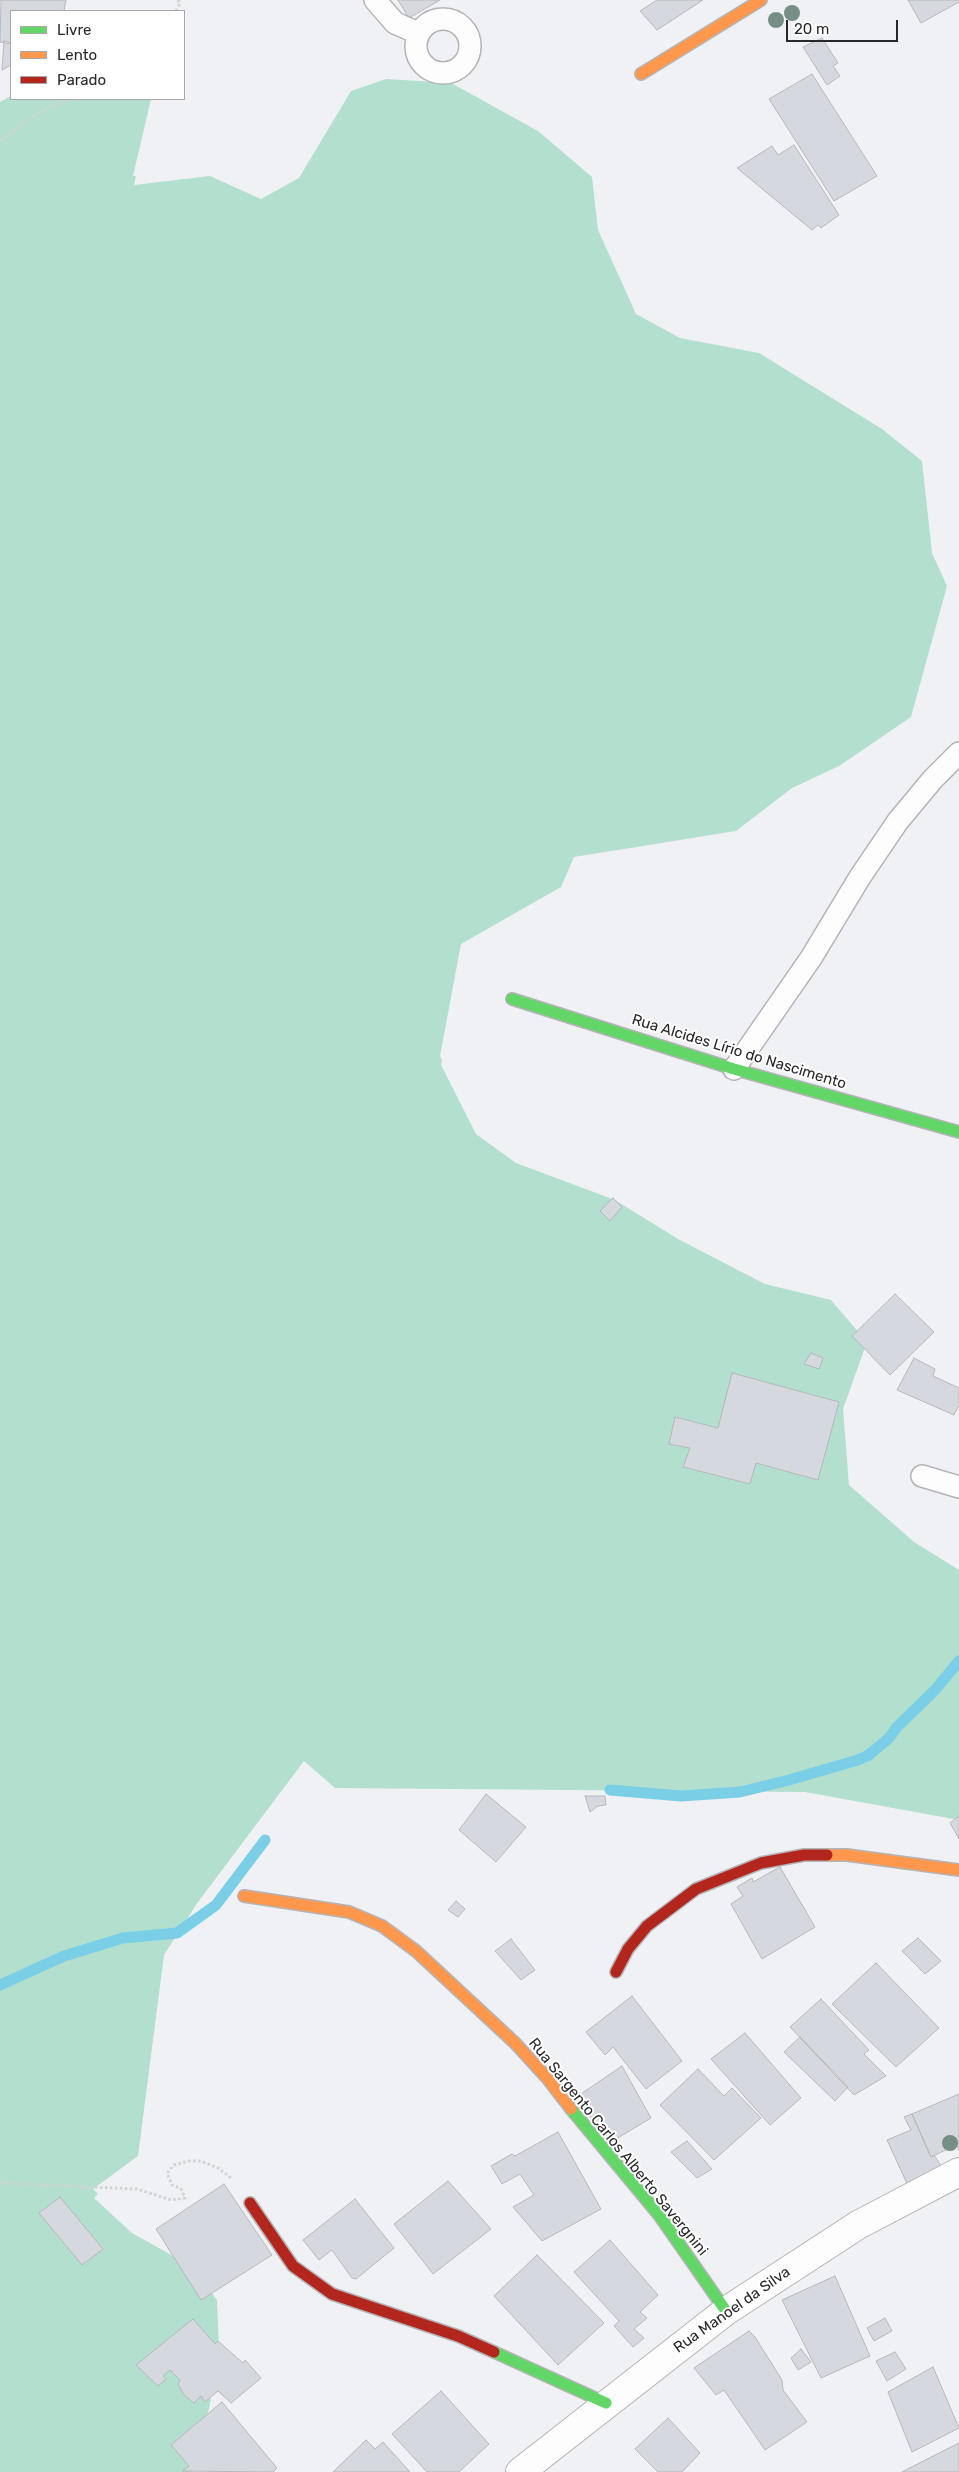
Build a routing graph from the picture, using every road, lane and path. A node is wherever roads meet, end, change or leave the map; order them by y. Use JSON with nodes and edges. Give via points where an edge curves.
{"nodes":[{"id":1,"x":375,"y":0,"type":"edge"},
{"id":2,"x":761,"y":0,"type":"edge"},
{"id":3,"x":418,"y":33,"type":"dead end"},
{"id":4,"x":640,"y":74,"type":"dead end"},
{"id":5,"x":68,"y":100,"type":"edge"},
{"id":6,"x":0,"y":141,"type":"edge"},
{"id":7,"x":959,"y":753,"type":"edge"},
{"id":8,"x":512,"y":999,"type":"dead end"},
{"id":9,"x":734,"y":1069,"type":"junction"},
{"id":10,"x":959,"y":1132,"type":"edge"},
{"id":11,"x":922,"y":1476,"type":"dead end"},
{"id":12,"x":959,"y":1487,"type":"edge"},
{"id":13,"x":959,"y":1870,"type":"edge"},
{"id":14,"x":244,"y":1896,"type":"dead end"},
{"id":15,"x":616,"y":1972,"type":"dead end"},
{"id":16,"x":959,"y":2172,"type":"edge"},
{"id":17,"x":0,"y":2183,"type":"edge"},
{"id":18,"x":250,"y":2203,"type":"joint"},
{"id":19,"x":726,"y":2311,"type":"junction"},
{"id":20,"x":606,"y":2403,"type":"junction"},
{"id":21,"x":520,"y":2472,"type":"edge"}],
"edges":[{"from":1,"to":3,"type":"lane","via":[[395,23]]},
{"from":2,"to":4,"type":"street"},
{"from":5,"to":6,"type":"path","via":[[37,114]]},
{"from":7,"to":9,"type":"lane","via":[[898,821],[811,958]]},
{"from":8,"to":9,"type":"street","name":"Rua Alcides Lírio do Nascimento"},
{"from":9,"to":10,"type":"street","name":"Rua Alcides Lírio do Nascimento"},
{"from":11,"to":12,"type":"lane"},
{"from":13,"to":15,"type":"street","via":[[847,1855],[804,1855],[761,1863],[696,1889],[647,1926],[628,1949]]},
{"from":14,"to":19,"type":"street","name":"Rua Sargento Carlos Alberto Savergnini","via":[[349,1912],[382,1926],[416,1951],[515,2043],[547,2078],[659,2215]]},
{"from":16,"to":19,"type":"street","name":"Rua Manoel da Silva","via":[[858,2225]]},
{"from":17,"to":18,"type":"path","via":[[137,2189],[170,2200],[185,2198],[181,2189],[172,2185],[167,2173],[174,2165],[201,2161],[232,2178]]},
{"from":18,"to":20,"type":"street","via":[[293,2266],[332,2294],[458,2336]]},
{"from":19,"to":20,"type":"street","name":"Rua Manoel da Silva"},
{"from":20,"to":21,"type":"street","name":"Rua Manoel da Silva"}]}
